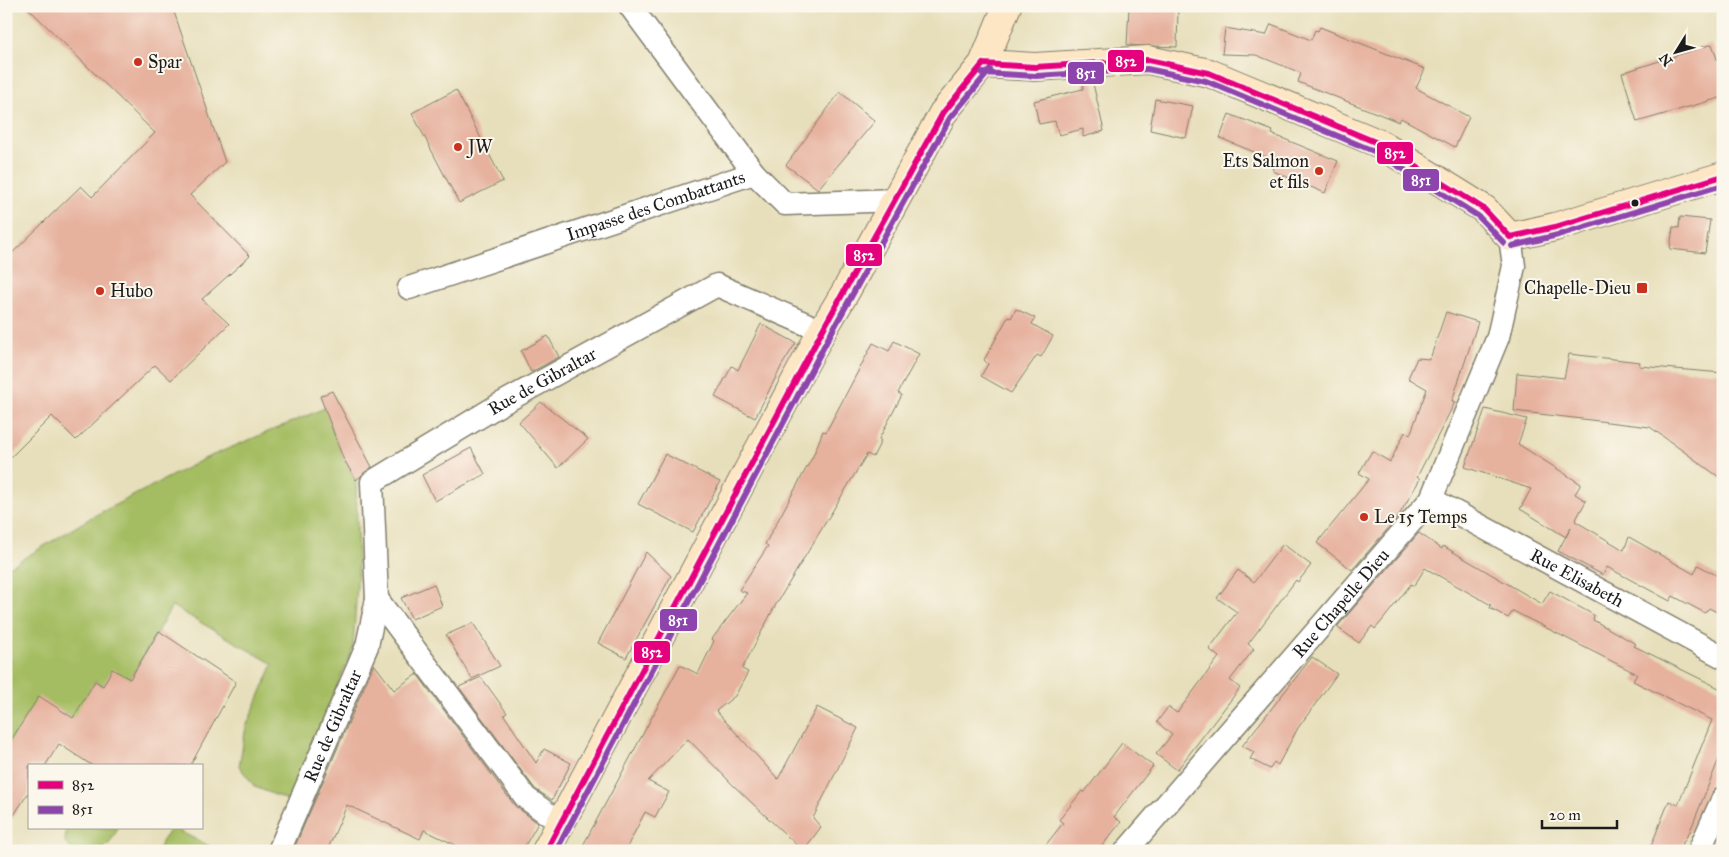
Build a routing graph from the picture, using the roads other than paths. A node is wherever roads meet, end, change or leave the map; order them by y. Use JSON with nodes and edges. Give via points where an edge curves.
{"nodes":[{"id":1,"x":630,"y":6,"type":"edge"},
{"id":2,"x":1007,"y":6,"type":"edge"},
{"id":3,"x":983,"y":64,"type":"junction"},
{"id":4,"x":754,"y":173,"type":"junction"},
{"id":5,"x":1723,"y":176,"type":"edge"},
{"id":6,"x":896,"y":200,"type":"junction"},
{"id":7,"x":1510,"y":237,"type":"junction"},
{"id":8,"x":409,"y":288,"type":"dead end"},
{"id":9,"x":822,"y":331,"type":"junction"},
{"id":10,"x":1431,"y":499,"type":"junction"},
{"id":11,"x":377,"y":599,"type":"junction"},
{"id":12,"x":1723,"y":657,"type":"edge"},
{"id":13,"x":1723,"y":798,"type":"edge"},
{"id":14,"x":559,"y":822,"type":"junction"},
{"id":15,"x":279,"y":851,"type":"edge"},
{"id":16,"x":546,"y":851,"type":"edge"},
{"id":17,"x":1126,"y":851,"type":"edge"},
{"id":18,"x":1699,"y":851,"type":"edge"}],
"edges":[{"from":1,"to":4,"type":"street"},
{"from":2,"to":3,"type":"street"},
{"from":3,"to":6,"type":"street","via":[[943,113]]},
{"from":3,"to":7,"type":"street","via":[[1035,67],[1148,60],[1208,73],[1380,144],[1484,209]]},
{"from":4,"to":6,"type":"street","name":"Impasse des Combattants","via":[[785,204]]},
{"from":4,"to":8,"type":"street","name":"Impasse des Combattants"},
{"from":5,"to":7,"type":"street","via":[[1555,227]]},
{"from":6,"to":9,"type":"street"},
{"from":7,"to":10,"type":"street","name":"Rue Chapelle Dieu","via":[[1514,266],[1498,336]]},
{"from":9,"to":11,"type":"street","name":"Rue de Gibraltar","via":[[717,285],[482,416],[372,482]]},
{"from":9,"to":14,"type":"street"},
{"from":10,"to":12,"type":"street","name":"Rue Elisabeth"},
{"from":10,"to":17,"type":"street","name":"Rue Chapelle Dieu"},
{"from":11,"to":14,"type":"street","via":[[526,798]]},
{"from":11,"to":15,"type":"street","name":"Rue de Gibraltar","via":[[367,646]]},
{"from":13,"to":18,"type":"street"},
{"from":14,"to":16,"type":"street"}]}
